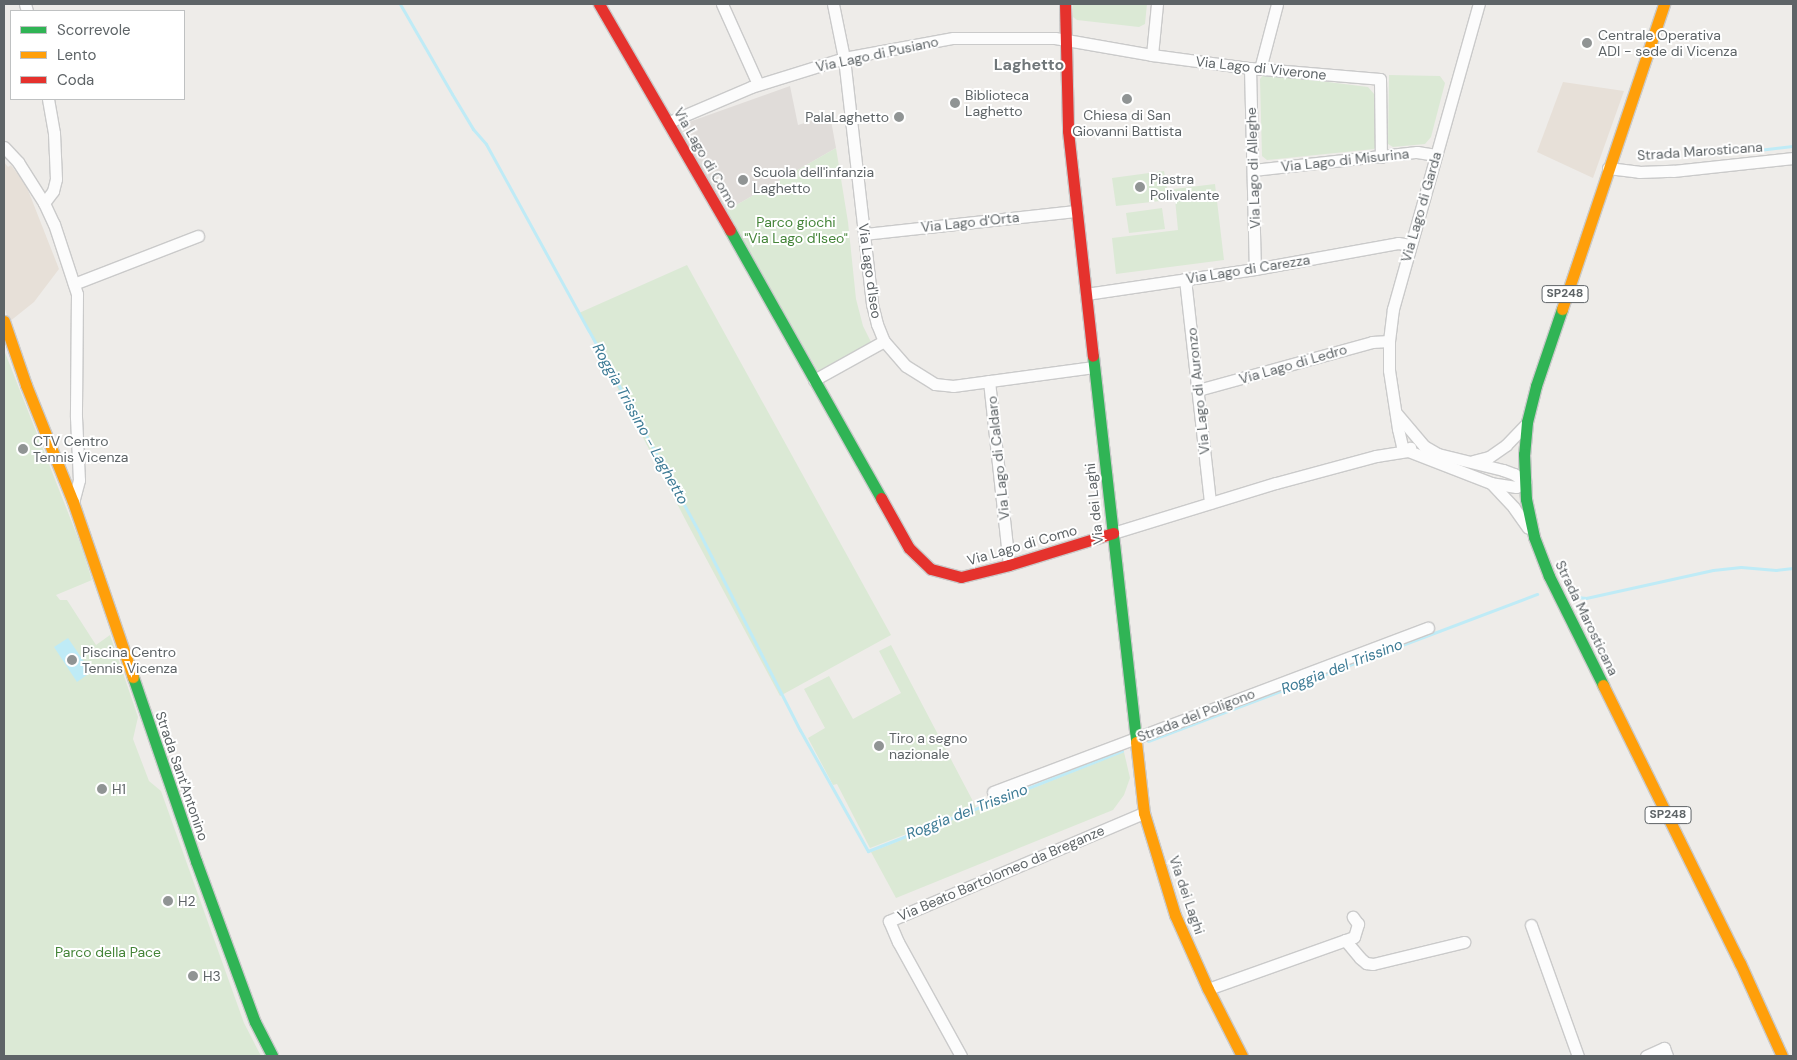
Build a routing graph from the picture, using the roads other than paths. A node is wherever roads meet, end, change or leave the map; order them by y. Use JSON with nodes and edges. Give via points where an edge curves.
{"nodes":[{"id":1,"x":599,"y":4,"type":"edge"},
{"id":2,"x":722,"y":4,"type":"edge"},
{"id":3,"x":833,"y":4,"type":"edge"},
{"id":4,"x":1065,"y":4,"type":"edge"},
{"id":5,"x":1157,"y":4,"type":"edge"},
{"id":6,"x":1277,"y":4,"type":"edge"},
{"id":7,"x":1478,"y":4,"type":"edge"},
{"id":8,"x":1664,"y":4,"type":"edge"},
{"id":9,"x":1066,"y":39,"type":"junction"},
{"id":10,"x":1152,"y":56,"type":"junction"},
{"id":11,"x":844,"y":58,"type":"junction"},
{"id":12,"x":1255,"y":68,"type":"junction"},
{"id":13,"x":758,"y":84,"type":"junction"},
{"id":14,"x":48,"y":100,"type":"edge"},
{"id":15,"x":669,"y":122,"type":"junction"},
{"id":16,"x":4,"y":147,"type":"edge"},
{"id":17,"x":1436,"y":156,"type":"junction"},
{"id":18,"x":1381,"y":157,"type":"junction"},
{"id":19,"x":1793,"y":158,"type":"edge"},
{"id":20,"x":1608,"y":168,"type":"junction"},
{"id":21,"x":1253,"y":170,"type":"junction"},
{"id":22,"x":44,"y":203,"type":"junction"},
{"id":23,"x":1077,"y":211,"type":"junction"},
{"id":24,"x":864,"y":234,"type":"junction"},
{"id":25,"x":198,"y":236,"type":"dead end"},
{"id":26,"x":1410,"y":245,"type":"junction"},
{"id":27,"x":1255,"y":269,"type":"junction"},
{"id":28,"x":1185,"y":279,"type":"junction"},
{"id":29,"x":74,"y":284,"type":"junction"},
{"id":30,"x":1086,"y":294,"type":"junction"},
{"id":31,"x":4,"y":321,"type":"edge"},
{"id":32,"x":884,"y":341,"type":"junction"},
{"id":33,"x":1389,"y":341,"type":"junction"},
{"id":34,"x":1094,"y":367,"type":"junction"},
{"id":35,"x":814,"y":380,"type":"junction"},
{"id":36,"x":989,"y":381,"type":"junction"},
{"id":37,"x":1198,"y":390,"type":"junction"},
{"id":38,"x":1397,"y":414,"type":"junction"},
{"id":39,"x":1527,"y":422,"type":"junction"},
{"id":40,"x":1417,"y":439,"type":"junction"},
{"id":41,"x":1408,"y":450,"type":"junction"},
{"id":42,"x":1472,"y":461,"type":"junction"},
{"id":43,"x":1524,"y":482,"type":"junction"},
{"id":44,"x":1491,"y":484,"type":"junction"},
{"id":45,"x":73,"y":502,"type":"junction"},
{"id":46,"x":1210,"y":503,"type":"junction"},
{"id":47,"x":1112,"y":533,"type":"junction"},
{"id":48,"x":1534,"y":537,"type":"junction"},
{"id":49,"x":1009,"y":566,"type":"junction"},
{"id":50,"x":1428,"y":628,"type":"dead end"},
{"id":51,"x":1135,"y":738,"type":"junction"},
{"id":52,"x":994,"y":792,"type":"dead end"},
{"id":53,"x":1144,"y":813,"type":"junction"},
{"id":54,"x":1353,"y":917,"type":"dead end"},
{"id":55,"x":1530,"y":925,"type":"dead end"},
{"id":56,"x":1346,"y":940,"type":"junction"},
{"id":57,"x":1464,"y":942,"type":"dead end"},
{"id":58,"x":1208,"y":989,"type":"junction"},
{"id":59,"x":272,"y":1056,"type":"edge"},
{"id":60,"x":961,"y":1056,"type":"edge"},
{"id":61,"x":1242,"y":1056,"type":"edge"},
{"id":62,"x":1578,"y":1056,"type":"edge"},
{"id":63,"x":1646,"y":1056,"type":"edge"},
{"id":64,"x":1667,"y":1056,"type":"edge"},
{"id":65,"x":1782,"y":1056,"type":"edge"}],
"edges":[{"from":1,"to":15,"type":"street","name":"Via Lago di Como"},
{"from":2,"to":13,"type":"street"},
{"from":3,"to":11,"type":"street","name":"Via Lago d'Iseo"},
{"from":4,"to":9,"type":"street","name":"Via dei Laghi"},
{"from":5,"to":10,"type":"street"},
{"from":6,"to":12,"type":"street","name":"Via Lago di Alleghe"},
{"from":7,"to":17,"type":"street","name":"Via Lago di Garda"},
{"from":8,"to":20,"type":"street","name":"Strada Marosticana","number":"SP248"},
{"from":9,"to":10,"type":"street","name":"Via Lago di Viverone"},
{"from":9,"to":11,"type":"street","name":"Via Lago di Pusiano","via":[[953,38]]},
{"from":9,"to":23,"type":"street","name":"Via dei Laghi","via":[[1068,132]]},
{"from":10,"to":12,"type":"street","name":"Via Lago di Viverone"},
{"from":11,"to":13,"type":"street","name":"Via Lago di Pusiano"},
{"from":11,"to":24,"type":"street","name":"Via Lago d'Iseo"},
{"from":12,"to":18,"type":"street","name":"Via Lago di Viverone","via":[[1380,79]]},
{"from":12,"to":21,"type":"street","name":"Via Lago di Alleghe"},
{"from":13,"to":15,"type":"street","name":"Via Lago di Pusiano"},
{"from":14,"to":22,"type":"street","via":[[54,133],[56,179],[53,191]]},
{"from":15,"to":35,"type":"street","name":"Via Lago di Como"},
{"from":16,"to":22,"type":"street","via":[[18,162]]},
{"from":17,"to":18,"type":"street","name":"Via Lago di Misurina","via":[[1417,152]]},
{"from":17,"to":26,"type":"street","name":"Via Lago di Garda"},
{"from":18,"to":21,"type":"street","name":"Via Lago di Misurina"},
{"from":19,"to":20,"type":"street","name":"Strada Marosticana","via":[[1639,172]]},
{"from":20,"to":39,"type":"street","name":"Strada Marosticana","number":"SP248","via":[[1540,370]]},
{"from":21,"to":27,"type":"street","name":"Via Lago di Alleghe"},
{"from":22,"to":29,"type":"street"},
{"from":23,"to":24,"type":"street","name":"Via Lago d'Orta"},
{"from":23,"to":30,"type":"street","name":"Via dei Laghi"},
{"from":24,"to":32,"type":"street","name":"Via Lago d'Iseo","via":[[872,304]]},
{"from":25,"to":29,"type":"street"},
{"from":26,"to":27,"type":"street","name":"Via Lago di Carezza","via":[[1398,243]]},
{"from":26,"to":33,"type":"street","name":"Via Lago di Garda"},
{"from":27,"to":28,"type":"street","name":"Via Lago di Carezza"},
{"from":28,"to":30,"type":"street","name":"Via Lago di Carezza"},
{"from":28,"to":37,"type":"street","name":"Via Lago di Auronzo"},
{"from":29,"to":45,"type":"street","via":[[77,294],[79,480]]},
{"from":30,"to":34,"type":"street","name":"Via dei Laghi"},
{"from":31,"to":45,"type":"street","name":"Strada Sant'Antonino"},
{"from":32,"to":35,"type":"street"},
{"from":32,"to":36,"type":"street","name":"Via Lago d'Iseo","via":[[906,366],[934,384],[954,386]]},
{"from":33,"to":37,"type":"street","name":"Via Lago di Ledro","via":[[1372,342]]},
{"from":33,"to":38,"type":"street","name":"Via Lago di Garda","via":[[1389,370]]},
{"from":34,"to":36,"type":"street","name":"Via Lago d'Iseo"},
{"from":34,"to":47,"type":"street","name":"Via dei Laghi"},
{"from":35,"to":49,"type":"street","name":"Via Lago di Como","via":[[909,548],[931,570],[961,578]]},
{"from":36,"to":49,"type":"street","name":"Via Lago di Caldaro"},
{"from":37,"to":46,"type":"street","name":"Via Lago di Auronzo"},
{"from":38,"to":40,"type":"street","name":"Via Lago di Garda"},
{"from":38,"to":41,"type":"street","name":"Via Lago di Garda","via":[[1402,446]]},
{"from":39,"to":42,"type":"street","name":"Via Lago di Garda","via":[[1490,458]]},
{"from":39,"to":43,"type":"street","name":"Strada Marosticana","number":"SP248"},
{"from":40,"to":41,"type":"street"},
{"from":40,"to":42,"type":"street","name":"Via Lago di Garda","via":[[1438,454]]},
{"from":41,"to":44,"type":"street"},
{"from":41,"to":46,"type":"street","name":"Via Lago di Como"},
{"from":42,"to":43,"type":"street","name":"Via Lago di Garda","via":[[1514,474]]},
{"from":43,"to":44,"type":"street","via":[[1516,487]]},
{"from":43,"to":48,"type":"street","name":"Strada Marosticana","number":"SP248"},
{"from":44,"to":48,"type":"street","via":[[1514,508]]},
{"from":45,"to":59,"type":"street","name":"Strada Sant'Antonino","via":[[196,862]]},
{"from":46,"to":47,"type":"street","name":"Via Lago di Como"},
{"from":47,"to":49,"type":"street","name":"Via Lago di Como"},
{"from":47,"to":51,"type":"street","name":"Via dei Laghi"},
{"from":48,"to":65,"type":"street","name":"Strada Marosticana","number":"SP248"},
{"from":50,"to":51,"type":"street","name":"Strada del Poligono"},
{"from":51,"to":52,"type":"street","name":"Strada del Poligono"},
{"from":51,"to":53,"type":"street","name":"Via dei Laghi"},
{"from":53,"to":58,"type":"street","name":"Via dei Laghi","via":[[1176,915]]},
{"from":53,"to":60,"type":"street","name":"Via Beato Bartolomeo da Breganze","via":[[889,921]]},
{"from":54,"to":56,"type":"street","via":[[1358,931]]},
{"from":55,"to":62,"type":"street"},
{"from":56,"to":57,"type":"street","via":[[1360,958],[1373,964]]},
{"from":56,"to":58,"type":"street"},
{"from":58,"to":61,"type":"street","name":"Via dei Laghi"},
{"from":63,"to":64,"type":"street","via":[[1664,1048]]}]}
